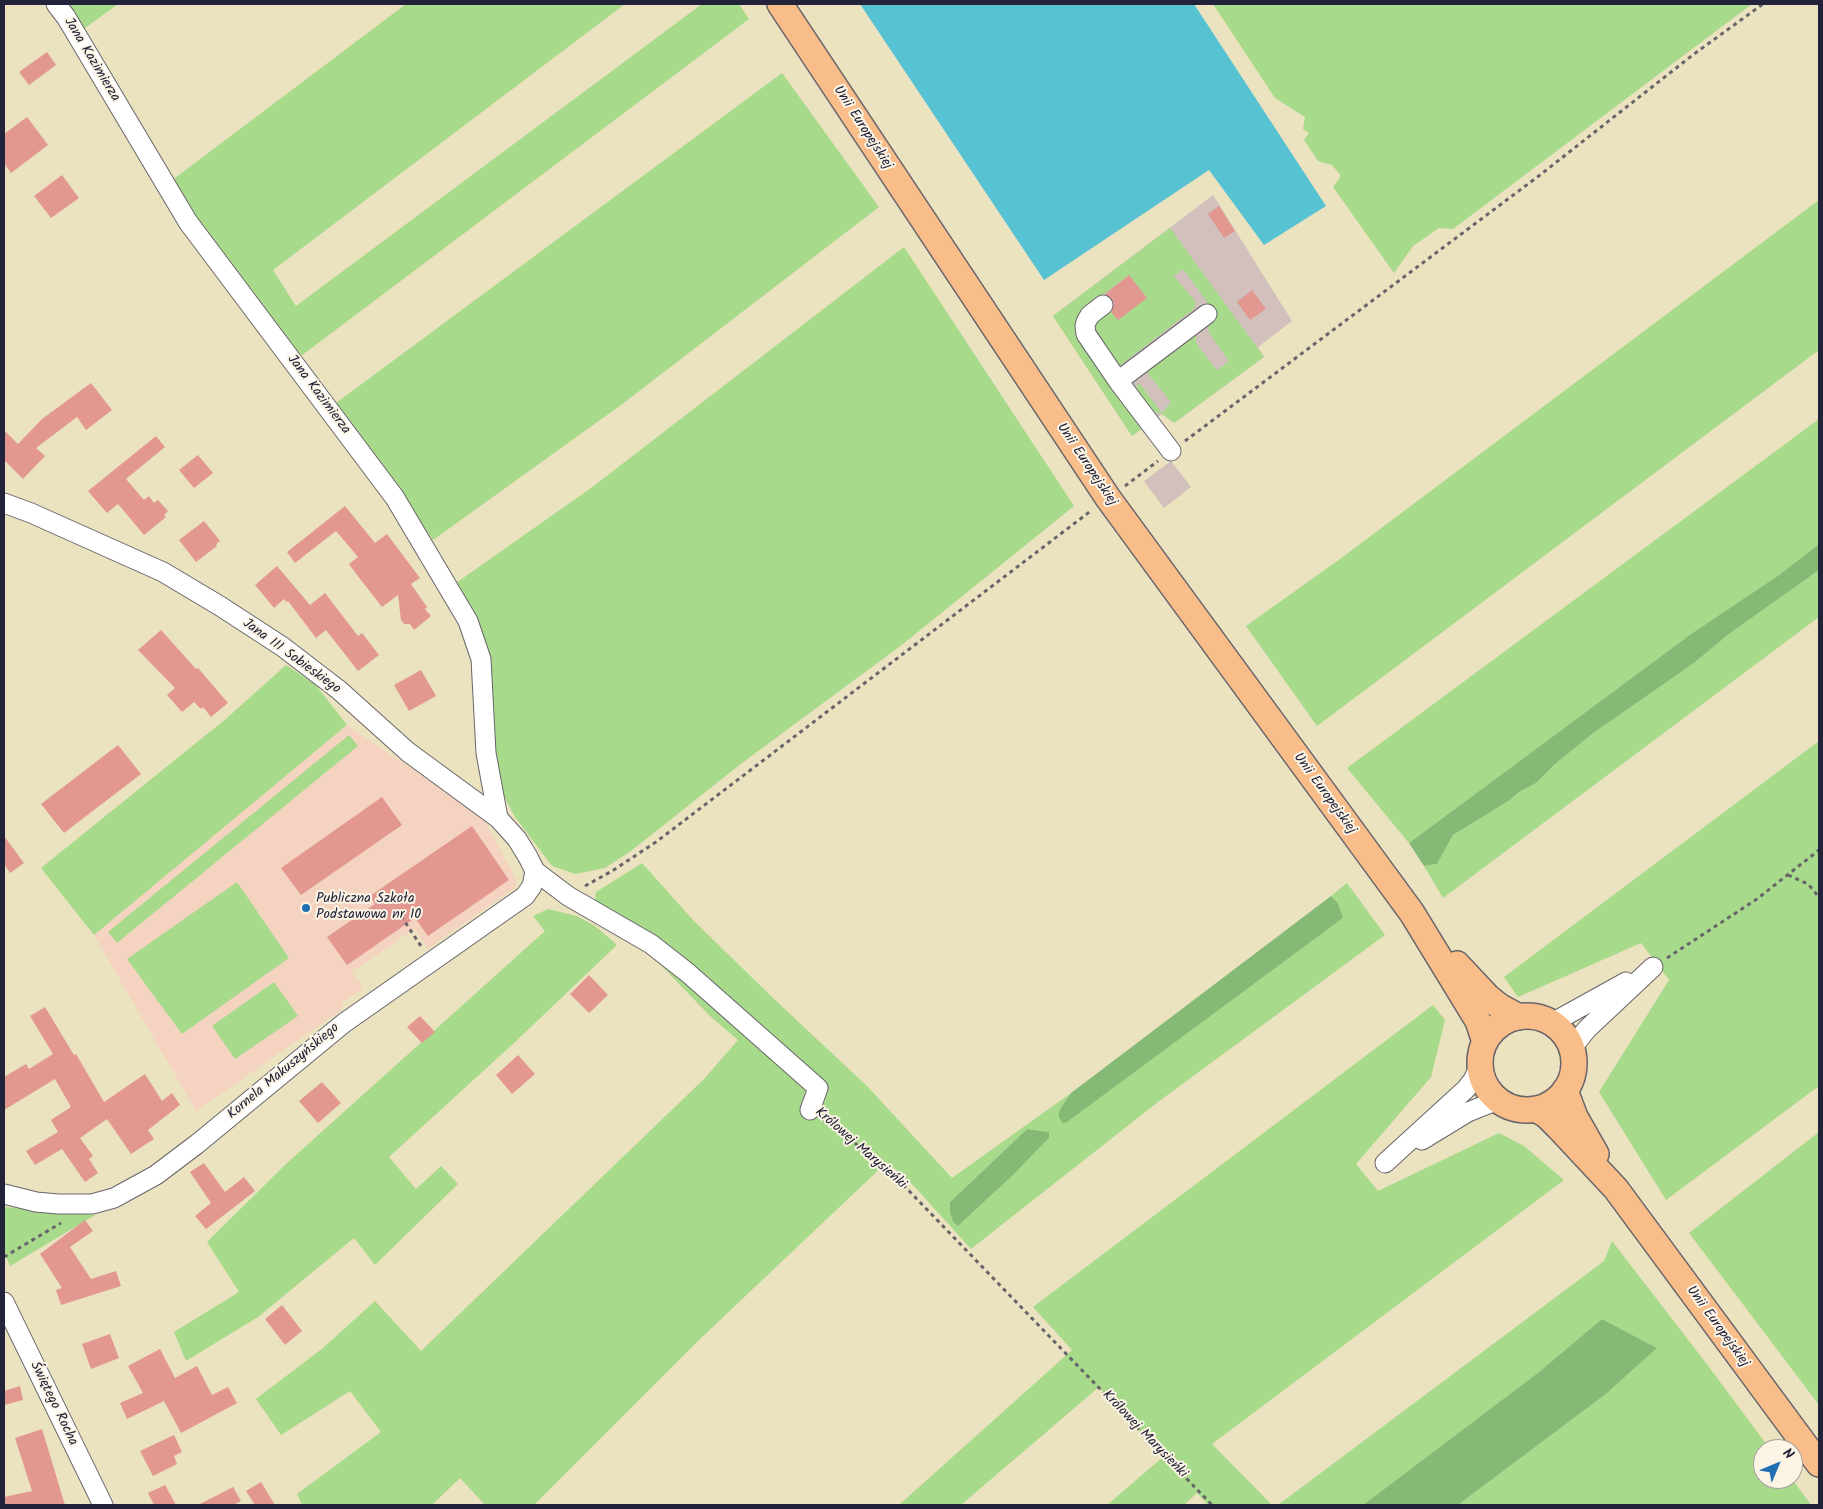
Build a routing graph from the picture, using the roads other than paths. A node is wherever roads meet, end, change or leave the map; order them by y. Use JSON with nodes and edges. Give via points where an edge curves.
{"nodes":[{"id":1,"x":56,"y":4,"type":"edge"},
{"id":2,"x":780,"y":4,"type":"edge"},
{"id":3,"x":1103,"y":305,"type":"dead end"},
{"id":4,"x":1207,"y":314,"type":"dead end"},
{"id":5,"x":1118,"y":381,"type":"junction"},
{"id":6,"x":1171,"y":451,"type":"road end"},
{"id":7,"x":4,"y":502,"type":"edge"},
{"id":8,"x":498,"y":818,"type":"junction"},
{"id":9,"x":535,"y":871,"type":"junction"},
{"id":10,"x":1412,"y":913,"type":"junction"},
{"id":11,"x":1519,"y":1017,"type":"junction"},
{"id":12,"x":1552,"y":1023,"type":"junction"},
{"id":13,"x":1485,"y":1042,"type":"junction"},
{"id":14,"x":1571,"y":1049,"type":"junction"},
{"id":15,"x":1480,"y":1066,"type":"junction"},
{"id":16,"x":1565,"y":1090,"type":"junction"},
{"id":17,"x":1498,"y":1100,"type":"junction"},
{"id":18,"x":1535,"y":1109,"type":"junction"},
{"id":19,"x":810,"y":1110,"type":"road end"},
{"id":20,"x":1616,"y":1189,"type":"junction"},
{"id":21,"x":4,"y":1194,"type":"edge"},
{"id":22,"x":4,"y":1302,"type":"edge"},
{"id":23,"x":1819,"y":1464,"type":"edge"},
{"id":24,"x":103,"y":1505,"type":"edge"}],
"edges":[{"from":1,"to":8,"type":"street","name":"Jana Kazimierza","via":[[188,222],[395,498],[468,621],[481,659],[486,752]]},
{"from":2,"to":10,"type":"main road","name":"Unii Europejskiej","via":[[1108,498]]},
{"from":3,"to":5,"type":"street","via":[[1090,315],[1085,326],[1086,334]]},
{"from":4,"to":5,"type":"street"},
{"from":5,"to":6,"type":"street"},
{"from":7,"to":8,"type":"street","name":"Jana III Sobieskiego","via":[[162,572],[220,606],[310,667],[408,752]]},
{"from":8,"to":9,"type":"street","name":"Jana III Sobieskiego","via":[[517,840]]},
{"from":9,"to":19,"type":"street","name":"Królowej Marysieńki","via":[[568,896],[651,944],[688,973],[818,1088]]},
{"from":9,"to":21,"type":"street","name":"Kornela Makuszyńskiego","via":[[532,886],[525,896],[344,1022],[156,1175],[114,1198],[89,1204],[36,1202]]},
{"from":10,"to":11,"type":"main road","name":"Unii Europejskiej","via":[[1488,997]]},
{"from":10,"to":13,"type":"main road","name":"Unii Europejskiej","via":[[1478,1021]]},
{"from":11,"to":12,"type":"main road","via":[[1538,1017]]},
{"from":11,"to":13,"type":"main road","via":[[1510,1018],[1498,1026]]},
{"from":12,"to":14,"type":"main road","via":[[1563,1032]]},
{"from":12,"to":14,"type":"street","via":[[1653,967],[1587,1029]]},
{"from":13,"to":15,"type":"main road"},
{"from":14,"to":16,"type":"main road","via":[[1573,1070]]},
{"from":15,"to":17,"type":"main road","via":[[1483,1081]]},
{"from":15,"to":17,"type":"street","via":[[1466,1089],[1385,1163],[1468,1112]]},
{"from":16,"to":18,"type":"main road","via":[[1552,1103]]},
{"from":16,"to":20,"type":"main road","name":"Unii Europejskiej","via":[[1575,1117]]},
{"from":17,"to":18,"type":"main road","via":[[1513,1108]]},
{"from":18,"to":20,"type":"main road","name":"Unii Europejskiej","via":[[1546,1115]]},
{"from":20,"to":23,"type":"main road","name":"Unii Europejskiej"},
{"from":22,"to":24,"type":"street","name":"Świętego Rocha"}]}
